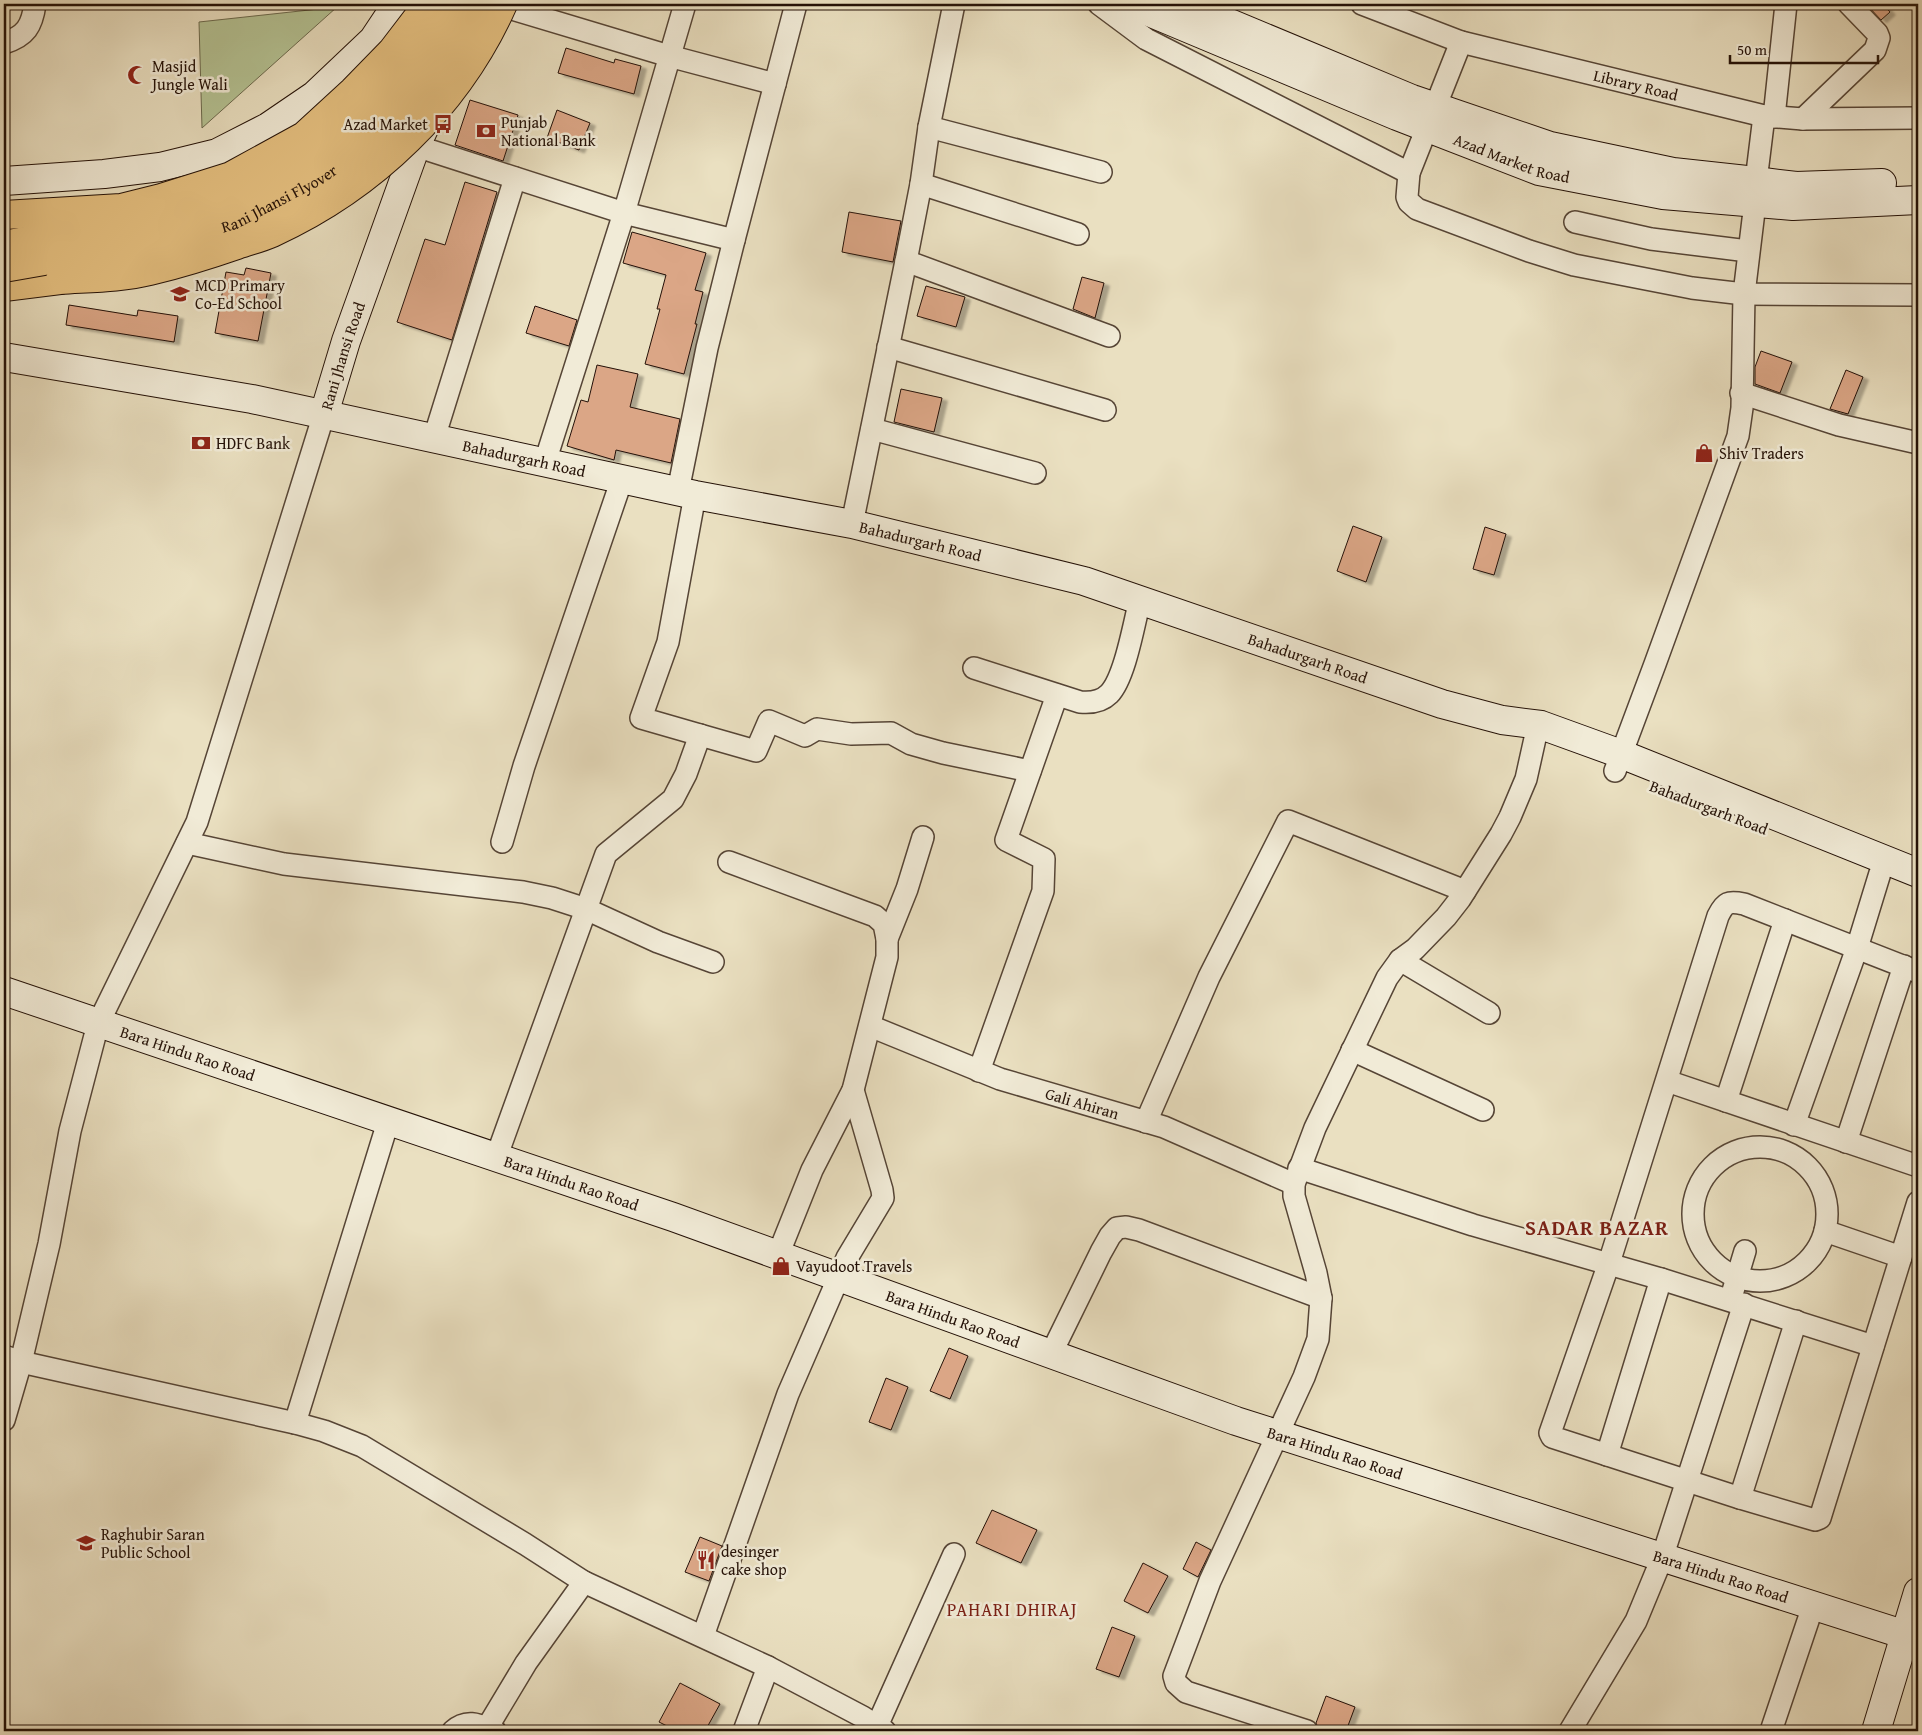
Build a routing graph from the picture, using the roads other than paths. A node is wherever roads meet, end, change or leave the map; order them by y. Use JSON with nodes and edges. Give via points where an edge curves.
{"nodes":[{"id":1,"x":35,"y":4,"type":"edge"},
{"id":2,"x":397,"y":4,"type":"edge"},
{"id":3,"x":428,"y":4,"type":"edge"},
{"id":4,"x":452,"y":4,"type":"edge"},
{"id":5,"x":496,"y":4,"type":"edge"},
{"id":6,"x":685,"y":4,"type":"edge"},
{"id":7,"x":796,"y":4,"type":"edge"},
{"id":8,"x":954,"y":4,"type":"edge"},
{"id":9,"x":1099,"y":4,"type":"edge"},
{"id":10,"x":1130,"y":4,"type":"edge"},
{"id":11,"x":1184,"y":4,"type":"edge"},
{"id":12,"x":1362,"y":4,"type":"edge"},
{"id":13,"x":1786,"y":4,"type":"edge"},
{"id":14,"x":1849,"y":4,"type":"edge"},
{"id":15,"x":373,"y":40,"type":"junction"},
{"id":16,"x":1461,"y":42,"type":"junction"},
{"id":17,"x":4,"y":43,"type":"edge"},
{"id":18,"x":669,"y":56,"type":"junction"},
{"id":19,"x":775,"y":84,"type":"junction"},
{"id":20,"x":1769,"y":116,"type":"junction"},
{"id":21,"x":1431,"y":117,"type":"junction"},
{"id":22,"x":1918,"y":118,"type":"edge"},
{"id":23,"x":1803,"y":119,"type":"junction"},
{"id":24,"x":929,"y":127,"type":"junction"},
{"id":25,"x":420,"y":138,"type":"junction"},
{"id":26,"x":1101,"y":172,"type":"dead end"},
{"id":27,"x":1409,"y":174,"type":"junction"},
{"id":28,"x":516,"y":178,"type":"junction"},
{"id":29,"x":4,"y":180,"type":"edge"},
{"id":30,"x":1918,"y":182,"type":"edge"},
{"id":31,"x":921,"y":184,"type":"junction"},
{"id":32,"x":1755,"y":192,"type":"junction"},
{"id":33,"x":1918,"y":200,"type":"edge"},
{"id":34,"x":624,"y":213,"type":"junction"},
{"id":35,"x":4,"y":215,"type":"edge"},
{"id":36,"x":1575,"y":222,"type":"dead end"},
{"id":37,"x":1078,"y":234,"type":"dead end"},
{"id":38,"x":734,"y":240,"type":"junction"},
{"id":39,"x":4,"y":245,"type":"edge"},
{"id":40,"x":1748,"y":251,"type":"junction"},
{"id":41,"x":906,"y":262,"type":"junction"},
{"id":42,"x":4,"y":268,"type":"edge"},
{"id":43,"x":4,"y":287,"type":"edge"},
{"id":44,"x":1744,"y":294,"type":"junction"},
{"id":45,"x":1918,"y":295,"type":"edge"},
{"id":46,"x":1108,"y":336,"type":"dead end"},
{"id":47,"x":888,"y":347,"type":"junction"},
{"id":48,"x":4,"y":357,"type":"edge"},
{"id":49,"x":1741,"y":394,"type":"junction"},
{"id":50,"x":1105,"y":410,"type":"dead end"},
{"id":51,"x":324,"y":414,"type":"junction"},
{"id":52,"x":872,"y":429,"type":"junction"},
{"id":53,"x":434,"y":438,"type":"junction"},
{"id":54,"x":1918,"y":443,"type":"edge"},
{"id":55,"x":545,"y":462,"type":"junction"},
{"id":56,"x":1035,"y":473,"type":"dead end"},
{"id":57,"x":622,"y":479,"type":"junction"},
{"id":58,"x":687,"y":493,"type":"junction"},
{"id":59,"x":852,"y":524,"type":"junction"},
{"id":60,"x":1140,"y":600,"type":"junction"},
{"id":61,"x":974,"y":668,"type":"dead end"},
{"id":62,"x":1057,"y":695,"type":"junction"},
{"id":63,"x":1536,"y":732,"type":"junction"},
{"id":64,"x":700,"y":734,"type":"junction"},
{"id":65,"x":1618,"y":762,"type":"junction"},
{"id":66,"x":1030,"y":771,"type":"junction"},
{"id":67,"x":923,"y":837,"type":"dead end"},
{"id":68,"x":187,"y":842,"type":"junction"},
{"id":69,"x":502,"y":842,"type":"dead end"},
{"id":70,"x":729,"y":862,"type":"dead end"},
{"id":71,"x":1918,"y":872,"type":"edge"},
{"id":72,"x":1880,"y":873,"type":"junction"},
{"id":73,"x":1918,"y":888,"type":"edge"},
{"id":74,"x":1465,"y":892,"type":"junction"},
{"id":75,"x":586,"y":909,"type":"junction"},
{"id":76,"x":1785,"y":920,"type":"junction"},
{"id":77,"x":887,"y":939,"type":"junction"},
{"id":78,"x":1857,"y":948,"type":"junction"},
{"id":79,"x":1400,"y":960,"type":"junction"},
{"id":80,"x":713,"y":962,"type":"dead end"},
{"id":81,"x":1911,"y":969,"type":"edge"},
{"id":82,"x":4,"y":991,"type":"edge"},
{"id":83,"x":1489,"y":1013,"type":"dead end"},
{"id":84,"x":98,"y":1024,"type":"junction"},
{"id":85,"x":870,"y":1026,"type":"junction"},
{"id":86,"x":1352,"y":1050,"type":"junction"},
{"id":87,"x":979,"y":1071,"type":"junction"},
{"id":88,"x":1666,"y":1081,"type":"junction"},
{"id":89,"x":852,"y":1090,"type":"junction"},
{"id":90,"x":1726,"y":1101,"type":"junction"},
{"id":91,"x":1483,"y":1110,"type":"dead end"},
{"id":92,"x":388,"y":1122,"type":"junction"},
{"id":93,"x":1146,"y":1122,"type":"junction"},
{"id":94,"x":1792,"y":1124,"type":"junction"},
{"id":95,"x":1846,"y":1142,"type":"junction"},
{"id":96,"x":1782,"y":1150,"type":"junction"},
{"id":97,"x":496,"y":1158,"type":"junction"},
{"id":98,"x":1918,"y":1166,"type":"edge"},
{"id":99,"x":1296,"y":1176,"type":"junction"},
{"id":100,"x":1918,"y":1202,"type":"edge"},
{"id":101,"x":1825,"y":1231,"type":"junction"},
{"id":102,"x":1745,"y":1251,"type":"dead end"},
{"id":103,"x":778,"y":1255,"type":"junction"},
{"id":104,"x":1901,"y":1256,"type":"junction"},
{"id":105,"x":1609,"y":1263,"type":"junction"},
{"id":106,"x":839,"y":1277,"type":"junction"},
{"id":107,"x":1737,"y":1278,"type":"junction"},
{"id":108,"x":1661,"y":1279,"type":"junction"},
{"id":109,"x":1321,"y":1298,"type":"junction"},
{"id":110,"x":1737,"y":1302,"type":"junction"},
{"id":111,"x":1796,"y":1321,"type":"junction"},
{"id":112,"x":1873,"y":1346,"type":"junction"},
{"id":113,"x":1051,"y":1354,"type":"junction"},
{"id":114,"x":12,"y":1359,"type":"edge"},
{"id":115,"x":4,"y":1420,"type":"edge"},
{"id":116,"x":295,"y":1423,"type":"junction"},
{"id":117,"x":1277,"y":1434,"type":"junction"},
{"id":118,"x":1607,"y":1455,"type":"junction"},
{"id":119,"x":1688,"y":1481,"type":"junction"},
{"id":120,"x":1740,"y":1498,"type":"junction"},
{"id":121,"x":954,"y":1554,"type":"dead end"},
{"id":122,"x":1662,"y":1558,"type":"junction"},
{"id":123,"x":584,"y":1582,"type":"junction"},
{"id":124,"x":1918,"y":1592,"type":"edge"},
{"id":125,"x":1813,"y":1606,"type":"junction"},
{"id":126,"x":703,"y":1636,"type":"junction"},
{"id":127,"x":1914,"y":1643,"type":"edge"},
{"id":128,"x":768,"y":1667,"type":"junction"},
{"id":129,"x":871,"y":1726,"type":"edge"},
{"id":130,"x":491,"y":1730,"type":"edge"},
{"id":131,"x":454,"y":1731,"type":"edge"},
{"id":132,"x":744,"y":1731,"type":"edge"},
{"id":133,"x":1307,"y":1731,"type":"edge"},
{"id":134,"x":1570,"y":1731,"type":"edge"},
{"id":135,"x":1771,"y":1731,"type":"edge"},
{"id":136,"x":1876,"y":1731,"type":"edge"},
{"id":137,"x":1896,"y":1731,"type":"edge"}],
"edges":[{"from":1,"to":17,"type":"street","via":[[30,25],[24,33]]},
{"from":2,"to":15,"type":"street"},
{"from":3,"to":35,"type":"main road","bridge":true,"via":[[392,51],[304,136],[231,176],[121,208]]},
{"from":4,"to":39,"type":"main road","name":"Rani Jhansi Flyover","bridge":true,"via":[[393,89],[305,161],[221,202],[148,225],[62,234]]},
{"from":5,"to":18,"type":"street"},
{"from":5,"to":25,"type":"street","name":"Rani Jhansi Road"},
{"from":5,"to":42,"type":"main road","name":"Rani Jhansi Flyover","bridge":true,"via":[[453,50],[412,104],[368,144],[322,178],[235,223],[153,247]]},
{"from":5,"to":43,"type":"main road","bridge":true,"via":[[491,30],[465,72],[430,118],[369,174],[330,201],[272,233],[149,271]]},
{"from":6,"to":18,"type":"street"},
{"from":7,"to":19,"type":"street"},
{"from":8,"to":24,"type":"street"},
{"from":9,"to":27,"type":"street","via":[[1146,39]]},
{"from":10,"to":21,"type":"street","name":"Azad Market Road"},
{"from":11,"to":21,"type":"street","name":"Azad Market Road","via":[[1412,99]]},
{"from":12,"to":16,"type":"street","name":"Library Road"},
{"from":13,"to":20,"type":"street"},
{"from":14,"to":23,"type":"street","via":[[1877,33],[1878,44]]},
{"from":15,"to":25,"type":"street"},
{"from":15,"to":29,"type":"street","via":[[314,95],[268,127],[217,154],[160,167],[104,174]]},
{"from":16,"to":20,"type":"street","name":"Library Road"},
{"from":16,"to":21,"type":"street"},
{"from":18,"to":19,"type":"street"},
{"from":18,"to":34,"type":"street"},
{"from":19,"to":38,"type":"street"},
{"from":20,"to":23,"type":"street","name":"Library Road"},
{"from":20,"to":32,"type":"street"},
{"from":21,"to":27,"type":"street"},
{"from":21,"to":32,"type":"street","name":"Azad Market Road","via":[[1539,170],[1663,195]]},
{"from":22,"to":23,"type":"street","name":"Library Road"},
{"from":24,"to":26,"type":"street"},
{"from":24,"to":31,"type":"street"},
{"from":25,"to":28,"type":"street"},
{"from":25,"to":51,"type":"street","name":"Rani Jhansi Road","via":[[346,341]]},
{"from":27,"to":44,"type":"street","via":[[1407,198],[1412,206],[1529,251],[1574,265],[1647,280]]},
{"from":28,"to":34,"type":"street"},
{"from":28,"to":53,"type":"street"},
{"from":30,"to":32,"type":"street","name":"Azad Market Road","via":[[1796,186]]},
{"from":31,"to":37,"type":"street"},
{"from":31,"to":41,"type":"street"},
{"from":32,"to":33,"type":"street","name":"Azad Market Road","via":[[1793,206]]},
{"from":32,"to":40,"type":"street"},
{"from":34,"to":38,"type":"street"},
{"from":34,"to":55,"type":"street"},
{"from":36,"to":40,"type":"street","via":[[1651,240]]},
{"from":38,"to":58,"type":"street","via":[[708,348]]},
{"from":40,"to":44,"type":"street"},
{"from":41,"to":46,"type":"street"},
{"from":41,"to":47,"type":"street"},
{"from":44,"to":45,"type":"street"},
{"from":44,"to":49,"type":"street"},
{"from":47,"to":50,"type":"street"},
{"from":47,"to":52,"type":"street"},
{"from":48,"to":51,"type":"street","name":"Rani Jhansi Road"},
{"from":49,"to":54,"type":"street","via":[[1839,425]]},
{"from":49,"to":65,"type":"street","via":[[1738,436]]},
{"from":51,"to":53,"type":"street","name":"Bahadurgarh Road"},
{"from":51,"to":68,"type":"street","via":[[197,822]]},
{"from":52,"to":56,"type":"street"},
{"from":52,"to":59,"type":"street"},
{"from":53,"to":55,"type":"street","name":"Bahadurgarh Road"},
{"from":55,"to":57,"type":"street","name":"Bahadurgarh Road"},
{"from":57,"to":58,"type":"street","name":"Bahadurgarh Road"},
{"from":57,"to":69,"type":"street","via":[[524,766]]},
{"from":58,"to":59,"type":"street","name":"Bahadurgarh Road"},
{"from":58,"to":64,"type":"street","via":[[668,642],[641,718]]},
{"from":59,"to":60,"type":"street","name":"Bahadurgarh Road","via":[[1084,581]]},
{"from":60,"to":62,"type":"street","via":[[1121,672],[1108,695],[1090,703]]},
{"from":60,"to":63,"type":"street","name":"Bahadurgarh Road","via":[[1442,704]]},
{"from":61,"to":62,"type":"street"},
{"from":62,"to":66,"type":"street"},
{"from":63,"to":65,"type":"street","name":"Bahadurgarh Road"},
{"from":63,"to":74,"type":"street","via":[[1526,779],[1510,817]]},
{"from":64,"to":66,"type":"street","via":[[756,751],[769,721],[805,736],[817,729],[851,734],[891,733],[911,744]]},
{"from":64,"to":75,"type":"street","via":[[673,799],[606,854]]},
{"from":65,"to":71,"type":"street","name":"Bahadurgarh Road"},
{"from":65,"to":72,"type":"street","name":"Bahadurgarh Road"},
{"from":66,"to":87,"type":"street","via":[[1006,840],[1044,859],[1043,892]]},
{"from":67,"to":77,"type":"street"},
{"from":68,"to":75,"type":"street","via":[[284,864],[523,892]]},
{"from":68,"to":84,"type":"street"},
{"from":70,"to":77,"type":"street","via":[[875,916],[884,924]]},
{"from":72,"to":73,"type":"street","name":"Bahadurgarh Road"},
{"from":72,"to":78,"type":"street"},
{"from":74,"to":79,"type":"street","via":[[1446,917]]},
{"from":74,"to":93,"type":"street","via":[[1288,821],[1209,978]]},
{"from":75,"to":80,"type":"street","via":[[658,942]]},
{"from":75,"to":97,"type":"street"},
{"from":76,"to":78,"type":"street"},
{"from":76,"to":88,"type":"street","via":[[1737,903],[1726,903],[1722,908]]},
{"from":76,"to":90,"type":"street"},
{"from":77,"to":85,"type":"street","via":[[887,957]]},
{"from":78,"to":81,"type":"street"},
{"from":78,"to":94,"type":"street"},
{"from":79,"to":83,"type":"street"},
{"from":79,"to":86,"type":"street","via":[[1377,996]]},
{"from":81,"to":95,"type":"street"},
{"from":82,"to":84,"type":"street","name":"Bara Hindu Rao Road"},
{"from":84,"to":92,"type":"street","name":"Bara Hindu Rao Road"},
{"from":84,"to":114,"type":"street","via":[[70,1131],[49,1244]]},
{"from":85,"to":87,"type":"street","name":"Gali Ahiran"},
{"from":85,"to":89,"type":"street"},
{"from":86,"to":91,"type":"street"},
{"from":86,"to":99,"type":"street"},
{"from":87,"to":93,"type":"street","name":"Gali Ahiran"},
{"from":88,"to":90,"type":"street"},
{"from":88,"to":105,"type":"street"},
{"from":89,"to":103,"type":"street","via":[[812,1170]]},
{"from":89,"to":106,"type":"street","via":[[883,1198]]},
{"from":90,"to":94,"type":"street"},
{"from":92,"to":97,"type":"street","name":"Bara Hindu Rao Road"},
{"from":92,"to":116,"type":"street"},
{"from":93,"to":99,"type":"street","name":"Gali Ahiran"},
{"from":94,"to":95,"type":"street"},
{"from":94,"to":96,"type":"street"},
{"from":95,"to":98,"type":"street"},
{"from":96,"to":101,"type":"street","via":[[1802,1161],[1818,1178],[1826,1200],[1828,1222]]},
{"from":96,"to":107,"type":"street","via":[[1759,1146],[1737,1150],[1716,1162],[1701,1179],[1693,1199],[1692,1221],[1698,1242],[1709,1260],[1726,1274]]},
{"from":97,"to":103,"type":"street","name":"Bara Hindu Rao Road"},
{"from":99,"to":105,"type":"street","name":"Gali Ahiran"},
{"from":99,"to":109,"type":"street","via":[[1298,1212]]},
{"from":100,"to":104,"type":"street"},
{"from":101,"to":104,"type":"street"},
{"from":101,"to":107,"type":"street","via":[[1821,1244],[1807,1263],[1790,1276],[1769,1282]]},
{"from":102,"to":107,"type":"street"},
{"from":103,"to":106,"type":"street","name":"Bara Hindu Rao Road"},
{"from":104,"to":112,"type":"street"},
{"from":105,"to":108,"type":"street","name":"Gali Ahiran"},
{"from":105,"to":118,"type":"street","via":[[1550,1433],[1554,1439]]},
{"from":106,"to":113,"type":"street","name":"Bara Hindu Rao Road"},
{"from":106,"to":126,"type":"street","via":[[788,1394]]},
{"from":107,"to":110,"type":"street"},
{"from":108,"to":110,"type":"street","name":"Gali Ahiran"},
{"from":108,"to":118,"type":"street"},
{"from":109,"to":113,"type":"street","via":[[1139,1230],[1117,1228],[1101,1252]]},
{"from":109,"to":117,"type":"street","via":[[1318,1339]]},
{"from":110,"to":111,"type":"street","name":"Gali Ahiran"},
{"from":110,"to":119,"type":"street"},
{"from":111,"to":112,"type":"street","name":"Gali Ahiran"},
{"from":111,"to":120,"type":"street"},
{"from":112,"to":120,"type":"street","via":[[1820,1518],[1815,1520]]},
{"from":113,"to":117,"type":"street","name":"Bara Hindu Rao Road"},
{"from":114,"to":115,"type":"street"},
{"from":114,"to":116,"type":"street"},
{"from":116,"to":123,"type":"street","via":[[362,1446]]},
{"from":117,"to":122,"type":"street","name":"Bara Hindu Rao Road"},
{"from":117,"to":133,"type":"street","via":[[1210,1581],[1174,1676],[1176,1683],[1186,1692]]},
{"from":118,"to":119,"type":"street"},
{"from":119,"to":120,"type":"street"},
{"from":119,"to":122,"type":"street"},
{"from":121,"to":129,"type":"street"},
{"from":122,"to":125,"type":"street","name":"Bara Hindu Rao Road"},
{"from":122,"to":134,"type":"street","via":[[1636,1621]]},
{"from":123,"to":126,"type":"street"},
{"from":123,"to":130,"type":"street","via":[[526,1663]]},
{"from":124,"to":127,"type":"street"},
{"from":125,"to":127,"type":"street","name":"Bara Hindu Rao Road"},
{"from":125,"to":135,"type":"street"},
{"from":126,"to":128,"type":"street"},
{"from":127,"to":136,"type":"street"},
{"from":127,"to":137,"type":"street"},
{"from":128,"to":129,"type":"street"},
{"from":128,"to":132,"type":"street"},
{"from":130,"to":131,"type":"street","via":[[470,1723],[459,1725]]}]}
